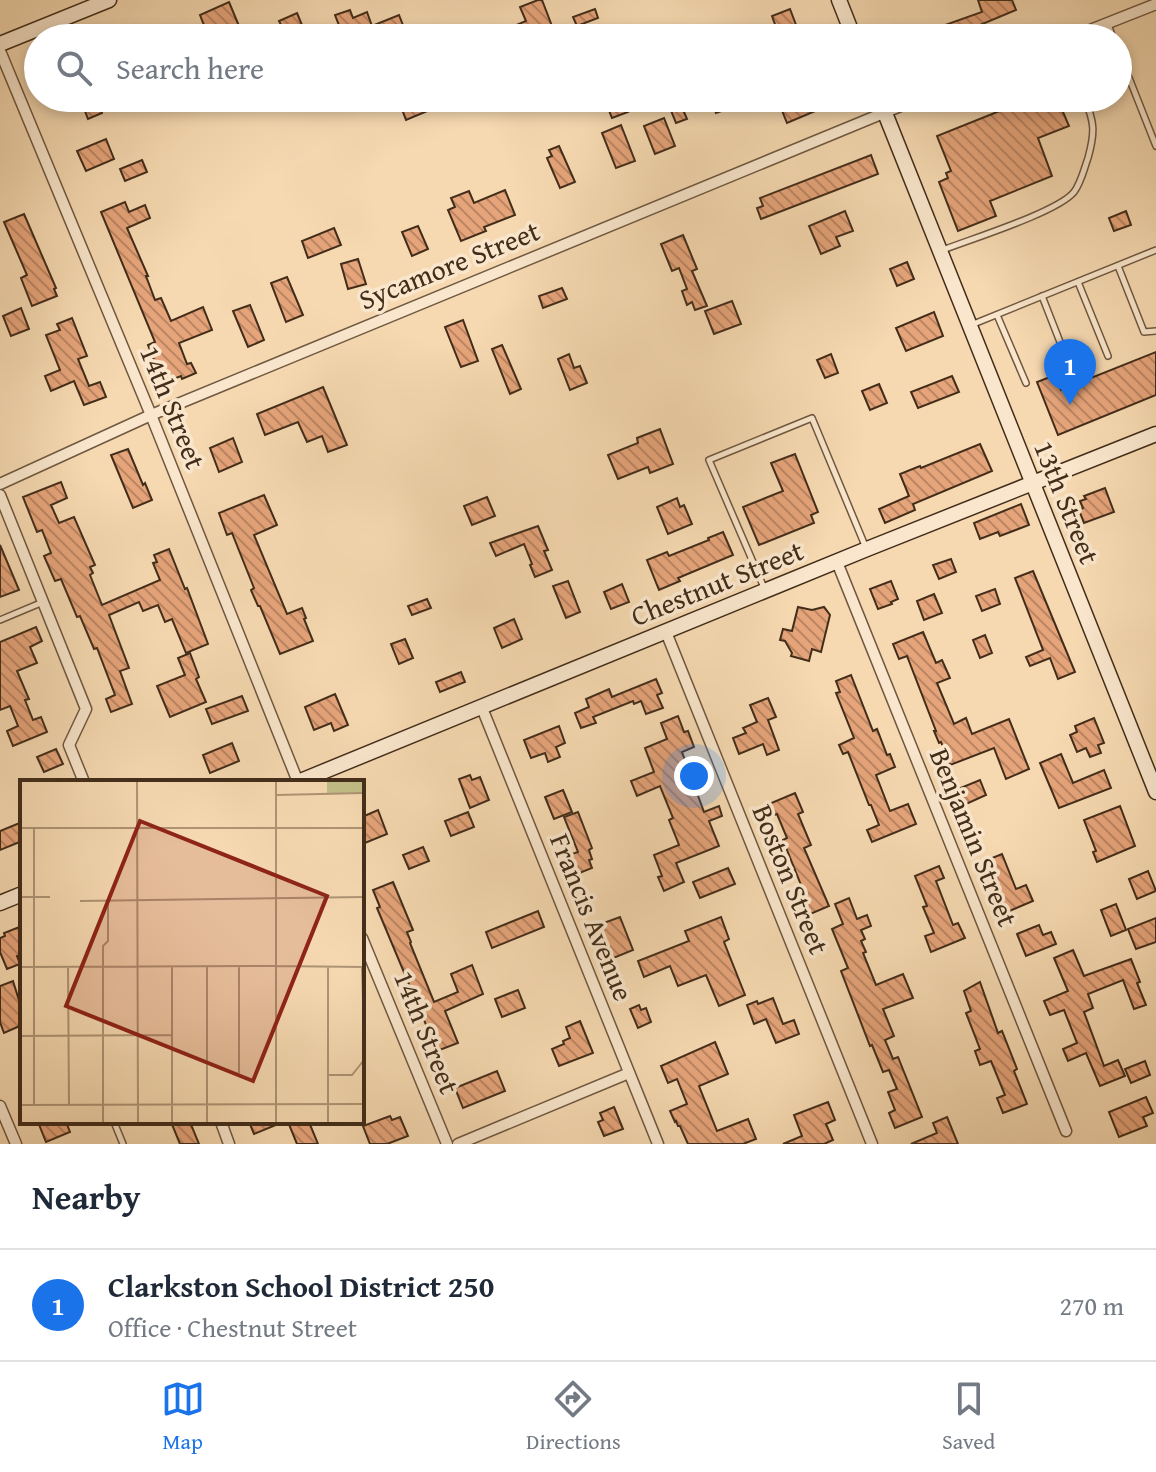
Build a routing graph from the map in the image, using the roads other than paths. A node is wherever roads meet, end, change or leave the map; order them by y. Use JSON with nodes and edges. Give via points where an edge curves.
{"nodes":[{"id":1,"x":109,"y":0,"type":"edge"},
{"id":2,"x":839,"y":0,"type":"edge"},
{"id":3,"x":1156,"y":4,"type":"edge"},
{"id":4,"x":1107,"y":23,"type":"edge"},
{"id":5,"x":50,"y":24,"type":"edge"},
{"id":6,"x":848,"y":24,"type":"edge"},
{"id":7,"x":24,"y":34,"type":"edge"},
{"id":8,"x":0,"y":44,"type":"edge"},
{"id":9,"x":0,"y":51,"type":"edge"},
{"id":10,"x":1132,"y":85,"type":"edge"},
{"id":11,"x":24,"y":109,"type":"edge"},
{"id":12,"x":25,"y":112,"type":"edge"},
{"id":13,"x":865,"y":112,"type":"edge"},
{"id":14,"x":885,"y":112,"type":"edge"},
{"id":15,"x":1089,"y":112,"type":"edge"},
{"id":16,"x":1156,"y":146,"type":"edge"},
{"id":17,"x":1156,"y":250,"type":"edge"},
{"id":18,"x":940,"y":251,"type":"junction"},
{"id":19,"x":1118,"y":266,"type":"junction"},
{"id":20,"x":1078,"y":282,"type":"junction"},
{"id":21,"x":1042,"y":296,"type":"junction"},
{"id":22,"x":997,"y":315,"type":"junction"},
{"id":23,"x":970,"y":326,"type":"junction"},
{"id":24,"x":1156,"y":331,"type":"edge"},
{"id":25,"x":1108,"y":356,"type":"dead end"},
{"id":26,"x":1071,"y":370,"type":"dead end"},
{"id":27,"x":1026,"y":383,"type":"dead end"},
{"id":28,"x":151,"y":415,"type":"junction"},
{"id":29,"x":1156,"y":434,"type":"edge"},
{"id":30,"x":1031,"y":483,"type":"junction"},
{"id":31,"x":0,"y":484,"type":"edge"},
{"id":32,"x":0,"y":495,"type":"edge"},
{"id":33,"x":867,"y":549,"type":"junction"},
{"id":34,"x":837,"y":562,"type":"junction"},
{"id":35,"x":765,"y":591,"type":"junction"},
{"id":36,"x":44,"y":602,"type":"junction"},
{"id":37,"x":0,"y":620,"type":"edge"},
{"id":38,"x":666,"y":632,"type":"junction"},
{"id":39,"x":482,"y":708,"type":"junction"},
{"id":40,"x":83,"y":780,"type":"edge"},
{"id":41,"x":297,"y":780,"type":"edge"},
{"id":42,"x":303,"y":780,"type":"edge"},
{"id":43,"x":1156,"y":792,"type":"edge"},
{"id":44,"x":20,"y":896,"type":"edge"},
{"id":45,"x":0,"y":903,"type":"edge"},
{"id":46,"x":364,"y":943,"type":"edge"},
{"id":47,"x":629,"y":1073,"type":"junction"},
{"id":48,"x":0,"y":1106,"type":"edge"},
{"id":49,"x":115,"y":1124,"type":"edge"},
{"id":50,"x":222,"y":1124,"type":"edge"},
{"id":51,"x":1066,"y":1131,"type":"dead end"},
{"id":52,"x":16,"y":1144,"type":"edge"},
{"id":53,"x":123,"y":1144,"type":"edge"},
{"id":54,"x":229,"y":1144,"type":"edge"},
{"id":55,"x":447,"y":1144,"type":"edge"},
{"id":56,"x":458,"y":1144,"type":"edge"},
{"id":57,"x":658,"y":1144,"type":"edge"},
{"id":58,"x":872,"y":1144,"type":"edge"}],
"edges":[{"from":1,"to":5,"type":"main road"},
{"from":2,"to":6,"type":"main road"},
{"from":3,"to":4,"type":"street"},
{"from":7,"to":8,"type":"main road"},
{"from":9,"to":11,"type":"street","name":"14th Street"},
{"from":10,"to":16,"type":"lane"},
{"from":12,"to":28,"type":"street","name":"14th Street"},
{"from":13,"to":28,"type":"street","name":"Sycamore Street"},
{"from":14,"to":18,"type":"main road","name":"13th Street"},
{"from":15,"to":18,"type":"lane","via":[[1093,140],[1073,194],[1054,207]]},
{"from":17,"to":19,"type":"lane"},
{"from":18,"to":23,"type":"main road","name":"13th Street"},
{"from":19,"to":20,"type":"lane"},
{"from":19,"to":24,"type":"lane","via":[[1144,332]]},
{"from":20,"to":21,"type":"lane"},
{"from":20,"to":25,"type":"lane"},
{"from":21,"to":22,"type":"lane"},
{"from":21,"to":26,"type":"lane"},
{"from":22,"to":23,"type":"lane"},
{"from":22,"to":27,"type":"lane"},
{"from":23,"to":30,"type":"main road","name":"13th Street"},
{"from":28,"to":31,"type":"street","name":"Sycamore Street"},
{"from":28,"to":41,"type":"street","name":"14th Street"},
{"from":29,"to":30,"type":"main road","name":"Chestnut Street"},
{"from":30,"to":33,"type":"main road","name":"Chestnut Street"},
{"from":30,"to":43,"type":"main road","name":"13th Street"},
{"from":32,"to":36,"type":"street"},
{"from":33,"to":34,"type":"main road","name":"Chestnut Street"},
{"from":33,"to":35,"type":"lane","via":[[812,418],[709,460]]},
{"from":34,"to":35,"type":"main road","name":"Chestnut Street"},
{"from":34,"to":51,"type":"street","name":"Benjamin Street"},
{"from":35,"to":38,"type":"main road","name":"Chestnut Street"},
{"from":36,"to":37,"type":"lane"},
{"from":36,"to":40,"type":"street","via":[[86,709],[69,745]]},
{"from":38,"to":39,"type":"main road","name":"Chestnut Street"},
{"from":38,"to":58,"type":"street","name":"Boston Street"},
{"from":39,"to":42,"type":"main road","name":"Chestnut Street"},
{"from":39,"to":47,"type":"street","name":"Francis Avenue"},
{"from":44,"to":45,"type":"main road"},
{"from":46,"to":55,"type":"street","name":"14th Street"},
{"from":47,"to":56,"type":"street"},
{"from":47,"to":57,"type":"street","name":"Francis Avenue"},
{"from":48,"to":52,"type":"street"},
{"from":49,"to":53,"type":"lane"},
{"from":50,"to":54,"type":"street"}]}
